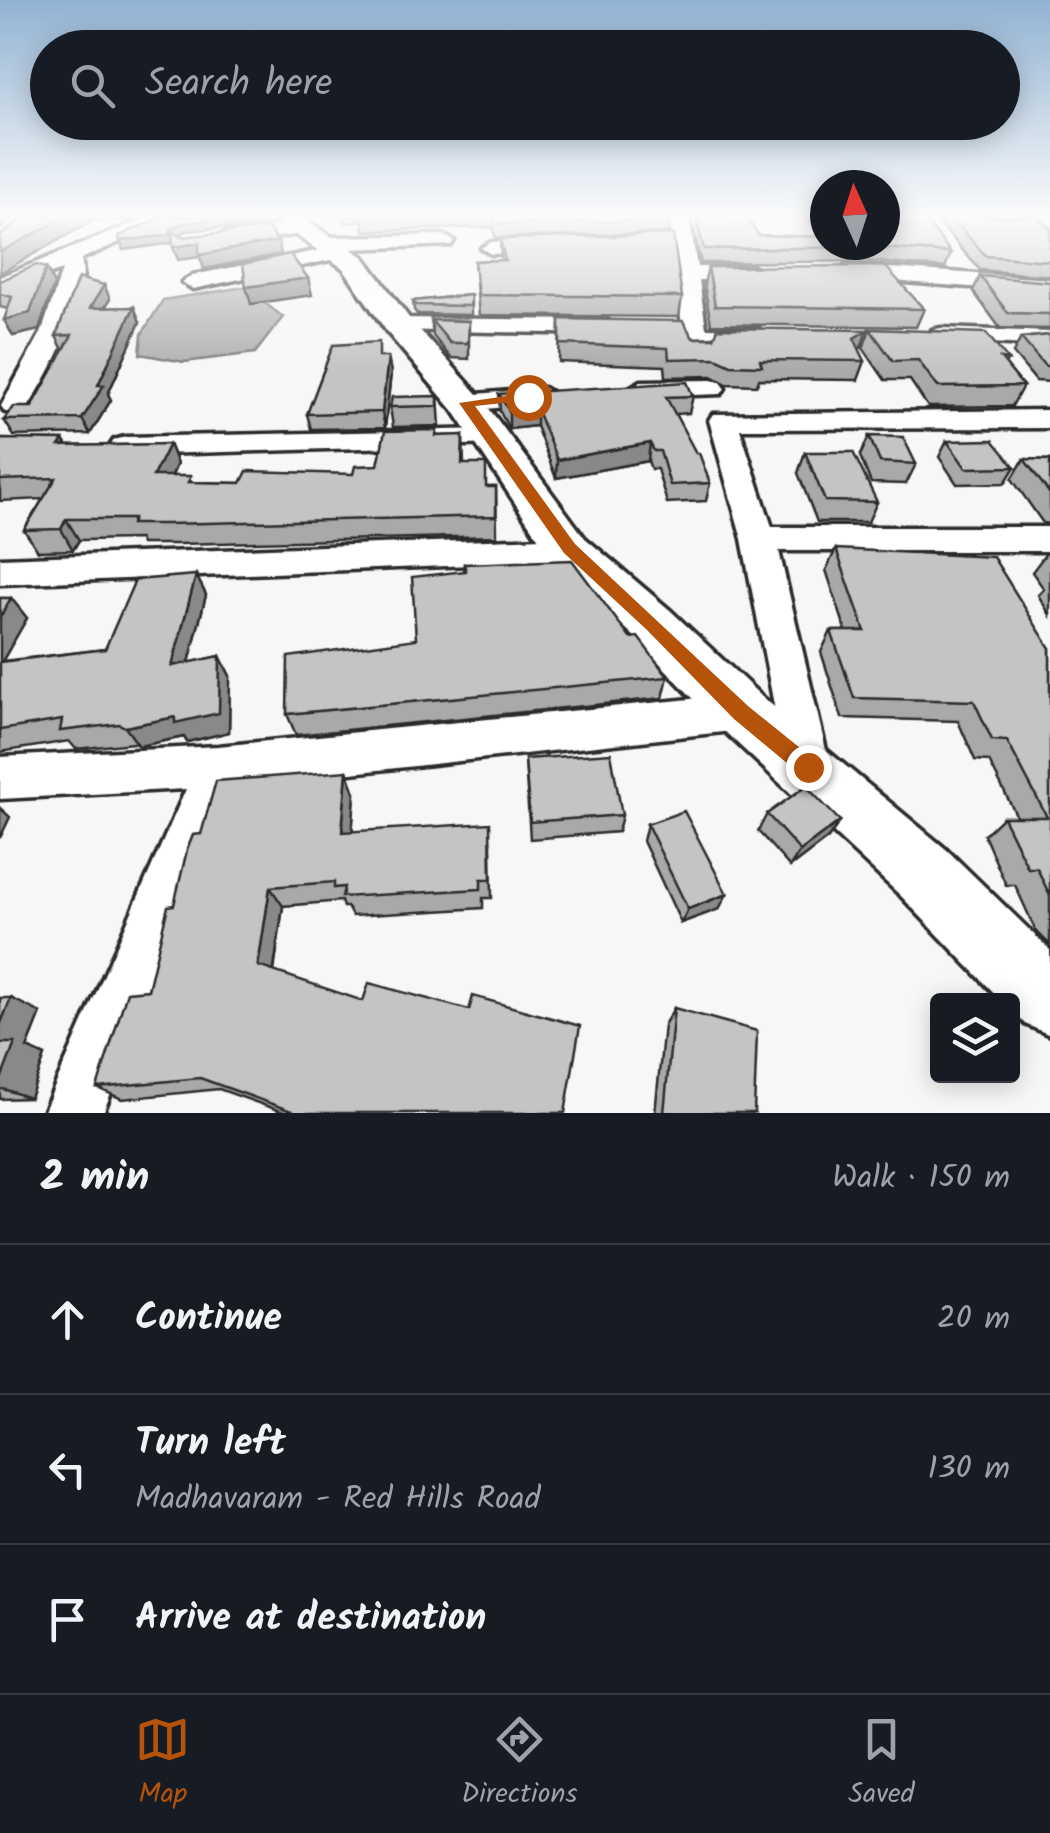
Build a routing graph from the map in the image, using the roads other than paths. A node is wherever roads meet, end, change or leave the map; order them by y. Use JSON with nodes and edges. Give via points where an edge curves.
{"nodes":[{"id":1,"x":41,"y":268,"type":"edge"},
{"id":2,"x":74,"y":268,"type":"edge"},
{"id":3,"x":237,"y":268,"type":"edge"},
{"id":4,"x":345,"y":268,"type":"edge"},
{"id":5,"x":683,"y":268,"type":"edge"},
{"id":6,"x":962,"y":268,"type":"edge"},
{"id":7,"x":783,"y":272,"type":"edge"},
{"id":8,"x":821,"y":272,"type":"edge"},
{"id":9,"x":686,"y":274,"type":"junction"},
{"id":10,"x":971,"y":280,"type":"junction"},
{"id":11,"x":193,"y":282,"type":"dead end"},
{"id":12,"x":0,"y":285,"type":"edge"},
{"id":13,"x":1050,"y":286,"type":"edge"},
{"id":14,"x":398,"y":326,"type":"junction"},
{"id":15,"x":640,"y":328,"type":"edge"},
{"id":16,"x":689,"y":331,"type":"junction"},
{"id":17,"x":920,"y":335,"type":"edge"},
{"id":18,"x":792,"y":336,"type":"edge"},
{"id":19,"x":982,"y":336,"type":"junction"},
{"id":20,"x":1050,"y":339,"type":"edge"},
{"id":21,"x":1003,"y":363,"type":"edge"},
{"id":22,"x":711,"y":388,"type":"junction"},
{"id":23,"x":612,"y":390,"type":"edge"},
{"id":24,"x":1024,"y":391,"type":"edge"},
{"id":25,"x":575,"y":392,"type":"edge"},
{"id":26,"x":466,"y":403,"type":"junction"},
{"id":27,"x":15,"y":406,"type":"edge"},
{"id":28,"x":723,"y":420,"type":"junction"},
{"id":29,"x":1049,"y":421,"type":"edge"},
{"id":30,"x":489,"y":438,"type":"junction"},
{"id":31,"x":98,"y":447,"type":"edge"},
{"id":32,"x":759,"y":539,"type":"junction"},
{"id":33,"x":1050,"y":539,"type":"edge"},
{"id":34,"x":983,"y":540,"type":"junction"},
{"id":35,"x":569,"y":548,"type":"junction"},
{"id":36,"x":0,"y":571,"type":"edge"},
{"id":37,"x":1005,"y":578,"type":"edge"},
{"id":38,"x":741,"y":712,"type":"junction"},
{"id":39,"x":218,"y":767,"type":"junction"},
{"id":40,"x":808,"y":767,"type":"junction"},
{"id":41,"x":0,"y":778,"type":"edge"},
{"id":42,"x":1050,"y":999,"type":"edge"},
{"id":43,"x":72,"y":1113,"type":"edge"}],
"edges":[{"from":1,"to":12,"type":"street"},
{"from":2,"to":27,"type":"street","via":[[52,336]]},
{"from":3,"to":11,"type":"street"},
{"from":4,"to":14,"type":"main road"},
{"from":5,"to":9,"type":"street"},
{"from":6,"to":10,"type":"street"},
{"from":7,"to":9,"type":"street"},
{"from":8,"to":10,"type":"street"},
{"from":9,"to":16,"type":"street"},
{"from":10,"to":13,"type":"street"},
{"from":14,"to":15,"type":"street"},
{"from":14,"to":26,"type":"main road"},
{"from":16,"to":18,"type":"street"},
{"from":16,"to":22,"type":"street"},
{"from":17,"to":19,"type":"street"},
{"from":19,"to":20,"type":"street"},
{"from":19,"to":21,"type":"street"},
{"from":22,"to":23,"type":"street"},
{"from":22,"to":28,"type":"street"},
{"from":24,"to":29,"type":"street"},
{"from":25,"to":26,"type":"street"},
{"from":26,"to":30,"type":"main road"},
{"from":28,"to":29,"type":"street"},
{"from":28,"to":32,"type":"street"},
{"from":30,"to":31,"type":"street"},
{"from":30,"to":35,"type":"main road"},
{"from":32,"to":34,"type":"street"},
{"from":32,"to":40,"type":"street"},
{"from":33,"to":34,"type":"street"},
{"from":34,"to":37,"type":"street"},
{"from":35,"to":36,"type":"street"},
{"from":35,"to":38,"type":"main road"},
{"from":38,"to":39,"type":"street"},
{"from":38,"to":40,"type":"main road"},
{"from":39,"to":41,"type":"street"},
{"from":39,"to":43,"type":"street"},
{"from":40,"to":42,"type":"main road"}]}
